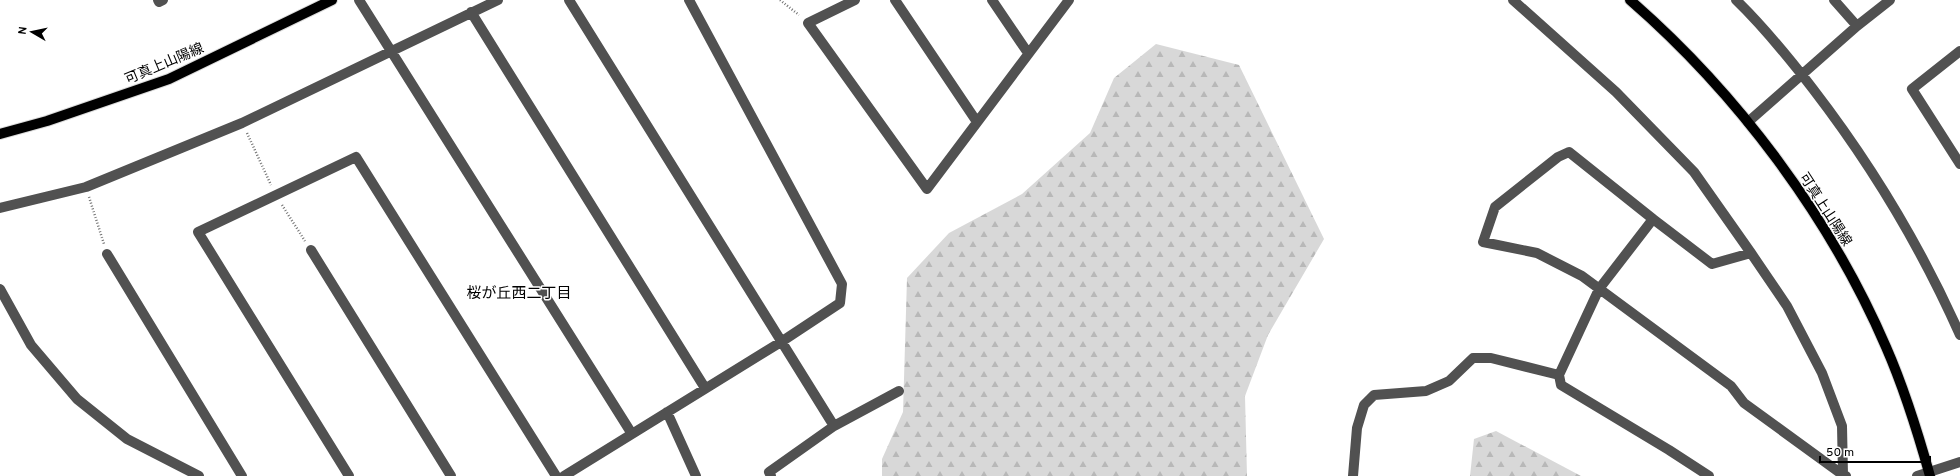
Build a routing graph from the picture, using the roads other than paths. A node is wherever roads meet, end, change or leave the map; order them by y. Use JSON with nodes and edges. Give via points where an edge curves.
{"nodes":[{"id":1,"x":158,"y":0,"type":"edge"},
{"id":2,"x":163,"y":0,"type":"edge"},
{"id":3,"x":332,"y":0,"type":"edge"},
{"id":4,"x":359,"y":0,"type":"edge"},
{"id":5,"x":498,"y":0,"type":"edge"},
{"id":6,"x":569,"y":0,"type":"edge"},
{"id":7,"x":689,"y":0,"type":"edge"},
{"id":8,"x":855,"y":0,"type":"edge"},
{"id":9,"x":895,"y":0,"type":"edge"},
{"id":10,"x":992,"y":0,"type":"edge"},
{"id":11,"x":1068,"y":0,"type":"edge"},
{"id":12,"x":1513,"y":0,"type":"edge"},
{"id":13,"x":1630,"y":0,"type":"edge"},
{"id":14,"x":1736,"y":0,"type":"edge"},
{"id":15,"x":1834,"y":0,"type":"edge"},
{"id":16,"x":1890,"y":0,"type":"edge"},
{"id":17,"x":471,"y":12,"type":"junction"},
{"id":18,"x":1857,"y":26,"type":"junction"},
{"id":19,"x":391,"y":50,"type":"junction"},
{"id":20,"x":1960,"y":51,"type":"edge"},
{"id":21,"x":1028,"y":53,"type":"junction"},
{"id":22,"x":1802,"y":75,"type":"junction"},
{"id":23,"x":977,"y":122,"type":"junction"},
{"id":24,"x":1748,"y":122,"type":"junction"},
{"id":25,"x":0,"y":134,"type":"edge"},
{"id":26,"x":1960,"y":164,"type":"edge"},
{"id":27,"x":0,"y":208,"type":"edge"},
{"id":28,"x":1652,"y":219,"type":"junction"},
{"id":29,"x":311,"y":250,"type":"dead end"},
{"id":30,"x":107,"y":254,"type":"road end"},
{"id":31,"x":1751,"y":254,"type":"junction"},
{"id":32,"x":0,"y":289,"type":"edge"},
{"id":33,"x":1598,"y":289,"type":"junction"},
{"id":34,"x":1960,"y":335,"type":"edge"},
{"id":35,"x":781,"y":342,"type":"junction"},
{"id":36,"x":1559,"y":375,"type":"junction"},
{"id":37,"x":705,"y":388,"type":"junction"},
{"id":38,"x":899,"y":391,"type":"dead end"},
{"id":39,"x":667,"y":412,"type":"junction"},
{"id":40,"x":834,"y":426,"type":"junction"},
{"id":41,"x":632,"y":434,"type":"junction"},
{"id":42,"x":1960,"y":462,"type":"edge"},
{"id":43,"x":1930,"y":474,"type":"edge"},
{"id":44,"x":199,"y":476,"type":"edge"},
{"id":45,"x":242,"y":476,"type":"edge"},
{"id":46,"x":349,"y":476,"type":"edge"},
{"id":47,"x":451,"y":476,"type":"edge"},
{"id":48,"x":556,"y":476,"type":"edge"},
{"id":49,"x":564,"y":476,"type":"edge"},
{"id":50,"x":696,"y":476,"type":"edge"},
{"id":51,"x":771,"y":476,"type":"edge"},
{"id":52,"x":1353,"y":476,"type":"edge"},
{"id":53,"x":1709,"y":476,"type":"edge"},
{"id":54,"x":1845,"y":476,"type":"edge"},
{"id":55,"x":1918,"y":476,"type":"edge"}],
"edges":[{"from":1,"to":2,"type":"street"},
{"from":3,"to":25,"type":"main road","name":"可真上山陽線","via":[[169,79],[47,121]]},
{"from":4,"to":19,"type":"street"},
{"from":5,"to":17,"type":"street"},
{"from":6,"to":35,"type":"street"},
{"from":7,"to":35,"type":"street","via":[[842,284],[840,303]]},
{"from":8,"to":23,"type":"street","via":[[808,23],[927,189]]},
{"from":9,"to":23,"type":"street"},
{"from":10,"to":21,"type":"street"},
{"from":11,"to":21,"type":"street"},
{"from":12,"to":31,"type":"street","via":[[1616,92],[1694,172]]},
{"from":13,"to":24,"type":"main road","name":"可真上山陽線","via":[[1686,51]]},
{"from":14,"to":22,"type":"street","via":[[1754,17]]},
{"from":15,"to":18,"type":"street"},
{"from":16,"to":18,"type":"street"},
{"from":17,"to":19,"type":"street"},
{"from":17,"to":37,"type":"street"},
{"from":18,"to":22,"type":"street"},
{"from":19,"to":27,"type":"street","via":[[242,123],[86,187]]},
{"from":19,"to":41,"type":"street"},
{"from":20,"to":26,"type":"street","via":[[1912,89]]},
{"from":21,"to":23,"type":"street"},
{"from":22,"to":24,"type":"street"},
{"from":22,"to":34,"type":"street","via":[[1850,137],[1885,190],[1920,252]]},
{"from":24,"to":43,"type":"main road","name":"可真上山陽線","via":[[1823,227],[1858,289],[1887,348]]},
{"from":28,"to":31,"type":"street","via":[[1712,264]]},
{"from":28,"to":33,"type":"street"},
{"from":28,"to":33,"type":"street","via":[[1568,152],[1558,157],[1495,207],[1483,242],[1537,253],[1582,276]]},
{"from":29,"to":47,"type":"street"},
{"from":30,"to":45,"type":"street"},
{"from":31,"to":54,"type":"street","via":[[1786,306],[1822,373],[1842,426]]},
{"from":32,"to":44,"type":"street","via":[[31,345],[77,399],[127,439]]},
{"from":33,"to":36,"type":"street"},
{"from":33,"to":54,"type":"street","via":[[1731,386],[1744,403]]},
{"from":35,"to":37,"type":"street"},
{"from":35,"to":40,"type":"street"},
{"from":36,"to":52,"type":"street","via":[[1491,358],[1473,358],[1449,381],[1426,391],[1374,395],[1364,405],[1357,428]]},
{"from":36,"to":53,"type":"street","via":[[1561,385]]},
{"from":37,"to":39,"type":"street"},
{"from":38,"to":40,"type":"street"},
{"from":39,"to":41,"type":"street"},
{"from":39,"to":50,"type":"street"},
{"from":40,"to":51,"type":"street","via":[[769,472]]},
{"from":41,"to":49,"type":"street"},
{"from":42,"to":43,"type":"street"},
{"from":43,"to":55,"type":"street"},
{"from":46,"to":48,"type":"street","via":[[198,232],[356,157]]}]}
